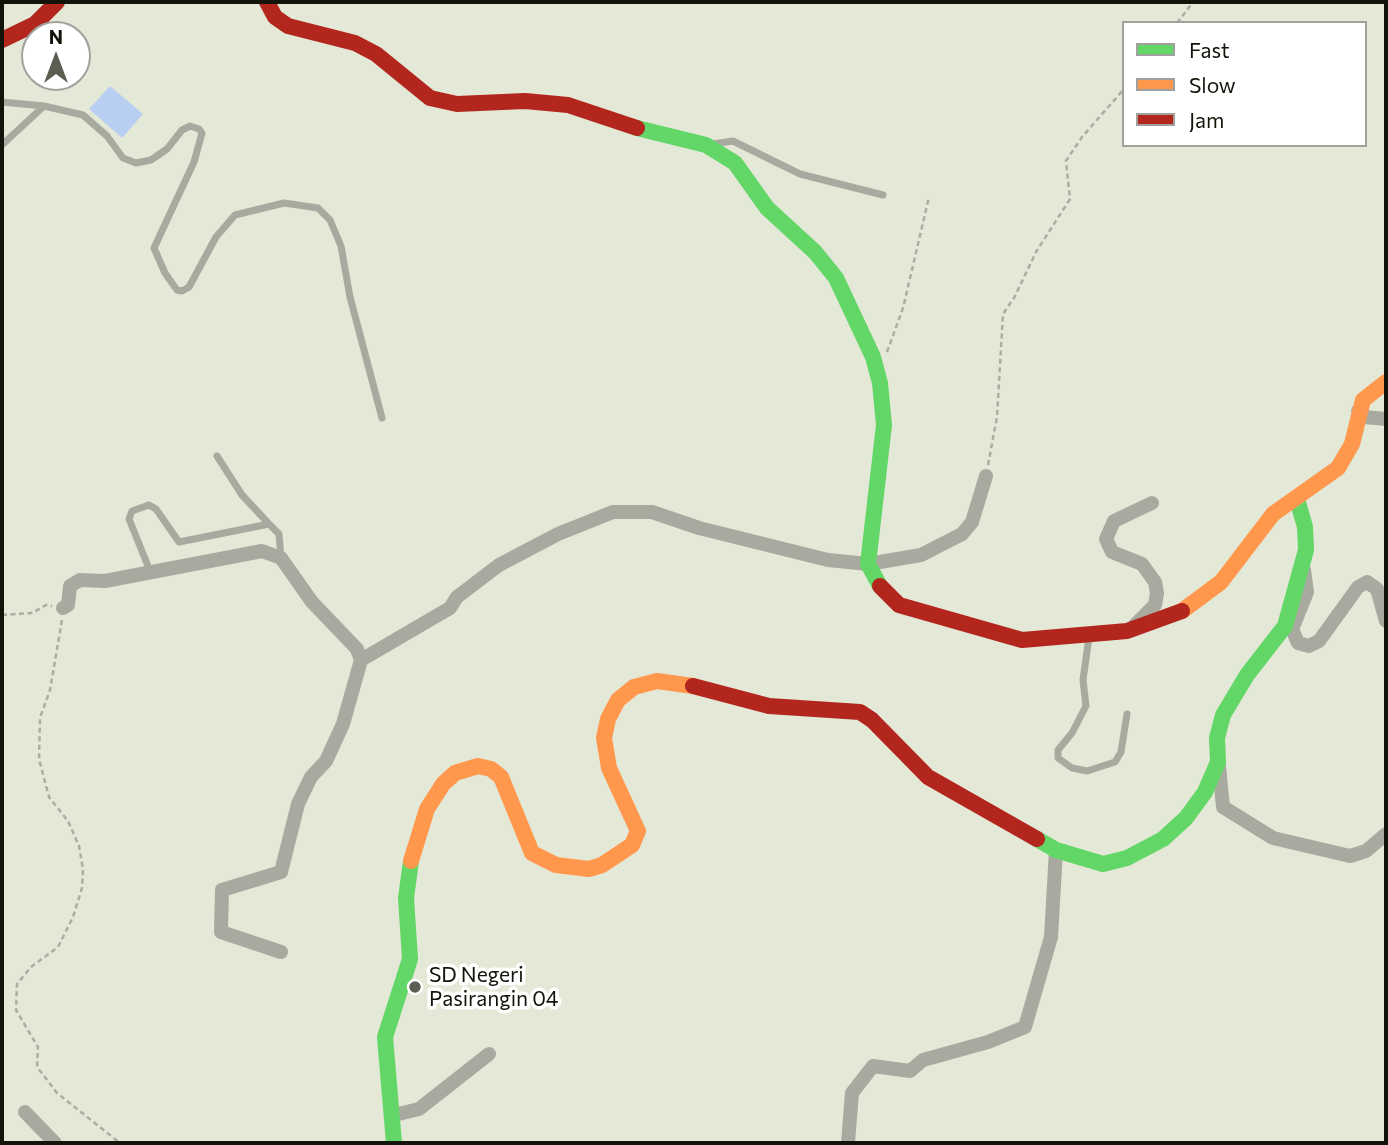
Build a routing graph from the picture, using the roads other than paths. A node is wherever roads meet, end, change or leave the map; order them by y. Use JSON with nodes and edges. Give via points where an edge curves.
{"nodes":[{"id":1,"x":57,"y":2,"type":"edge"},
{"id":2,"x":267,"y":2,"type":"edge"},
{"id":3,"x":2,"y":40,"type":"edge"},
{"id":4,"x":2,"y":102,"type":"edge"},
{"id":5,"x":44,"y":106,"type":"junction"},
{"id":6,"x":2,"y":145,"type":"edge"},
{"id":7,"x":706,"y":145,"type":"junction"},
{"id":8,"x":883,"y":195,"type":"dead end"},
{"id":9,"x":1386,"y":382,"type":"edge"},
{"id":10,"x":1358,"y":411,"type":"junction"},
{"id":11,"x":382,"y":418,"type":"dead end"},
{"id":12,"x":1386,"y":419,"type":"edge"},
{"id":13,"x":217,"y":456,"type":"dead end"},
{"id":14,"x":986,"y":475,"type":"road end"},
{"id":15,"x":1297,"y":499,"type":"junction"},
{"id":16,"x":1152,"y":503,"type":"dead end"},
{"id":17,"x":269,"y":524,"type":"junction"},
{"id":18,"x":281,"y":558,"type":"junction"},
{"id":19,"x":868,"y":564,"type":"junction"},
{"id":20,"x":1303,"y":569,"type":"junction"},
{"id":21,"x":150,"y":570,"type":"junction"},
{"id":22,"x":63,"y":608,"type":"road end"},
{"id":23,"x":1386,"y":621,"type":"edge"},
{"id":24,"x":1127,"y":631,"type":"junction"},
{"id":25,"x":1089,"y":636,"type":"junction"},
{"id":26,"x":361,"y":660,"type":"junction"},
{"id":27,"x":1127,"y":714,"type":"dead end"},
{"id":28,"x":1218,"y":762,"type":"junction"},
{"id":29,"x":1386,"y":834,"type":"edge"},
{"id":30,"x":1056,"y":850,"type":"junction"},
{"id":31,"x":281,"y":952,"type":"dead end"},
{"id":32,"x":489,"y":1054,"type":"dead end"},
{"id":33,"x":25,"y":1112,"type":"dead end"},
{"id":34,"x":394,"y":1115,"type":"junction"},
{"id":35,"x":55,"y":1143,"type":"edge"},
{"id":36,"x":394,"y":1143,"type":"edge"},
{"id":37,"x":848,"y":1143,"type":"edge"}],
"edges":[{"from":1,"to":3,"type":"street","via":[[35,24]]},
{"from":2,"to":7,"type":"street","via":[[275,17],[288,26],[355,43],[376,54],[430,98],[457,104],[525,101],[568,105],[609,121]]},
{"from":4,"to":5,"type":"lane"},
{"from":5,"to":6,"type":"lane"},
{"from":5,"to":11,"type":"lane","via":[[83,115],[107,135],[122,158],[136,163],[151,160],[190,126],[202,133],[194,162],[154,248],[177,290],[189,287],[216,237],[235,215],[284,203],[318,208],[330,220],[341,246]]},
{"from":7,"to":8,"type":"lane","via":[[733,141],[800,174]]},
{"from":7,"to":19,"type":"street","via":[[735,163],[767,208],[836,278],[873,357],[884,425]]},
{"from":9,"to":10,"type":"street","via":[[1371,391]]},
{"from":10,"to":12,"type":"street","via":[[1364,417]]},
{"from":10,"to":15,"type":"street","via":[[1352,444],[1338,468]]},
{"from":13,"to":17,"type":"lane","via":[[242,495]]},
{"from":14,"to":19,"type":"street","via":[[972,522],[962,534],[922,555]]},
{"from":15,"to":20,"type":"street","via":[[1305,527]]},
{"from":15,"to":24,"type":"street","via":[[1273,514],[1221,582],[1198,602]]},
{"from":16,"to":24,"type":"street","via":[[1114,521],[1106,538],[1112,552],[1142,564],[1155,582],[1155,605]]},
{"from":17,"to":18,"type":"lane","via":[[278,534]]},
{"from":17,"to":21,"type":"lane","via":[[179,542],[153,506],[143,506],[132,511],[129,519]]},
{"from":18,"to":21,"type":"street","via":[[259,551]]},
{"from":18,"to":26,"type":"street","via":[[312,602],[353,642]]},
{"from":19,"to":25,"type":"street","via":[[883,591],[900,605],[1010,639]]},
{"from":19,"to":26,"type":"street","via":[[828,560],[652,512],[613,512],[499,565],[457,597],[450,608]]},
{"from":20,"to":23,"type":"street","via":[[1307,592],[1292,629],[1298,643],[1309,646],[1320,641],[1364,583],[1377,589]]},
{"from":20,"to":28,"type":"street","via":[[1285,626],[1223,715],[1217,738]]},
{"from":21,"to":22,"type":"street","via":[[73,582],[68,605]]},
{"from":24,"to":25,"type":"street"},
{"from":25,"to":27,"type":"lane","via":[[1083,680],[1086,706],[1058,750],[1058,758],[1087,771],[1115,762]]},
{"from":26,"to":31,"type":"street","via":[[326,761],[310,777],[298,804],[281,872],[222,890],[221,932]]},
{"from":28,"to":29,"type":"street","via":[[1223,807],[1273,838],[1350,856],[1366,851]]},
{"from":28,"to":30,"type":"street","via":[[1195,807],[1152,847],[1103,864]]},
{"from":30,"to":34,"type":"street","via":[[928,777],[860,712],[769,706],[677,682],[642,684],[618,700],[605,732],[611,775],[638,831],[632,845],[613,859],[589,869],[556,866],[532,853],[509,790],[501,777],[486,767],[455,772],[427,809],[406,884],[410,959],[385,1037]]},
{"from":30,"to":37,"type":"street","via":[[1051,937],[1025,1027],[923,1060],[910,1071],[873,1066],[852,1093]]},
{"from":32,"to":34,"type":"street","via":[[419,1110]]},
{"from":33,"to":35,"type":"street"},
{"from":34,"to":36,"type":"street"}]}
